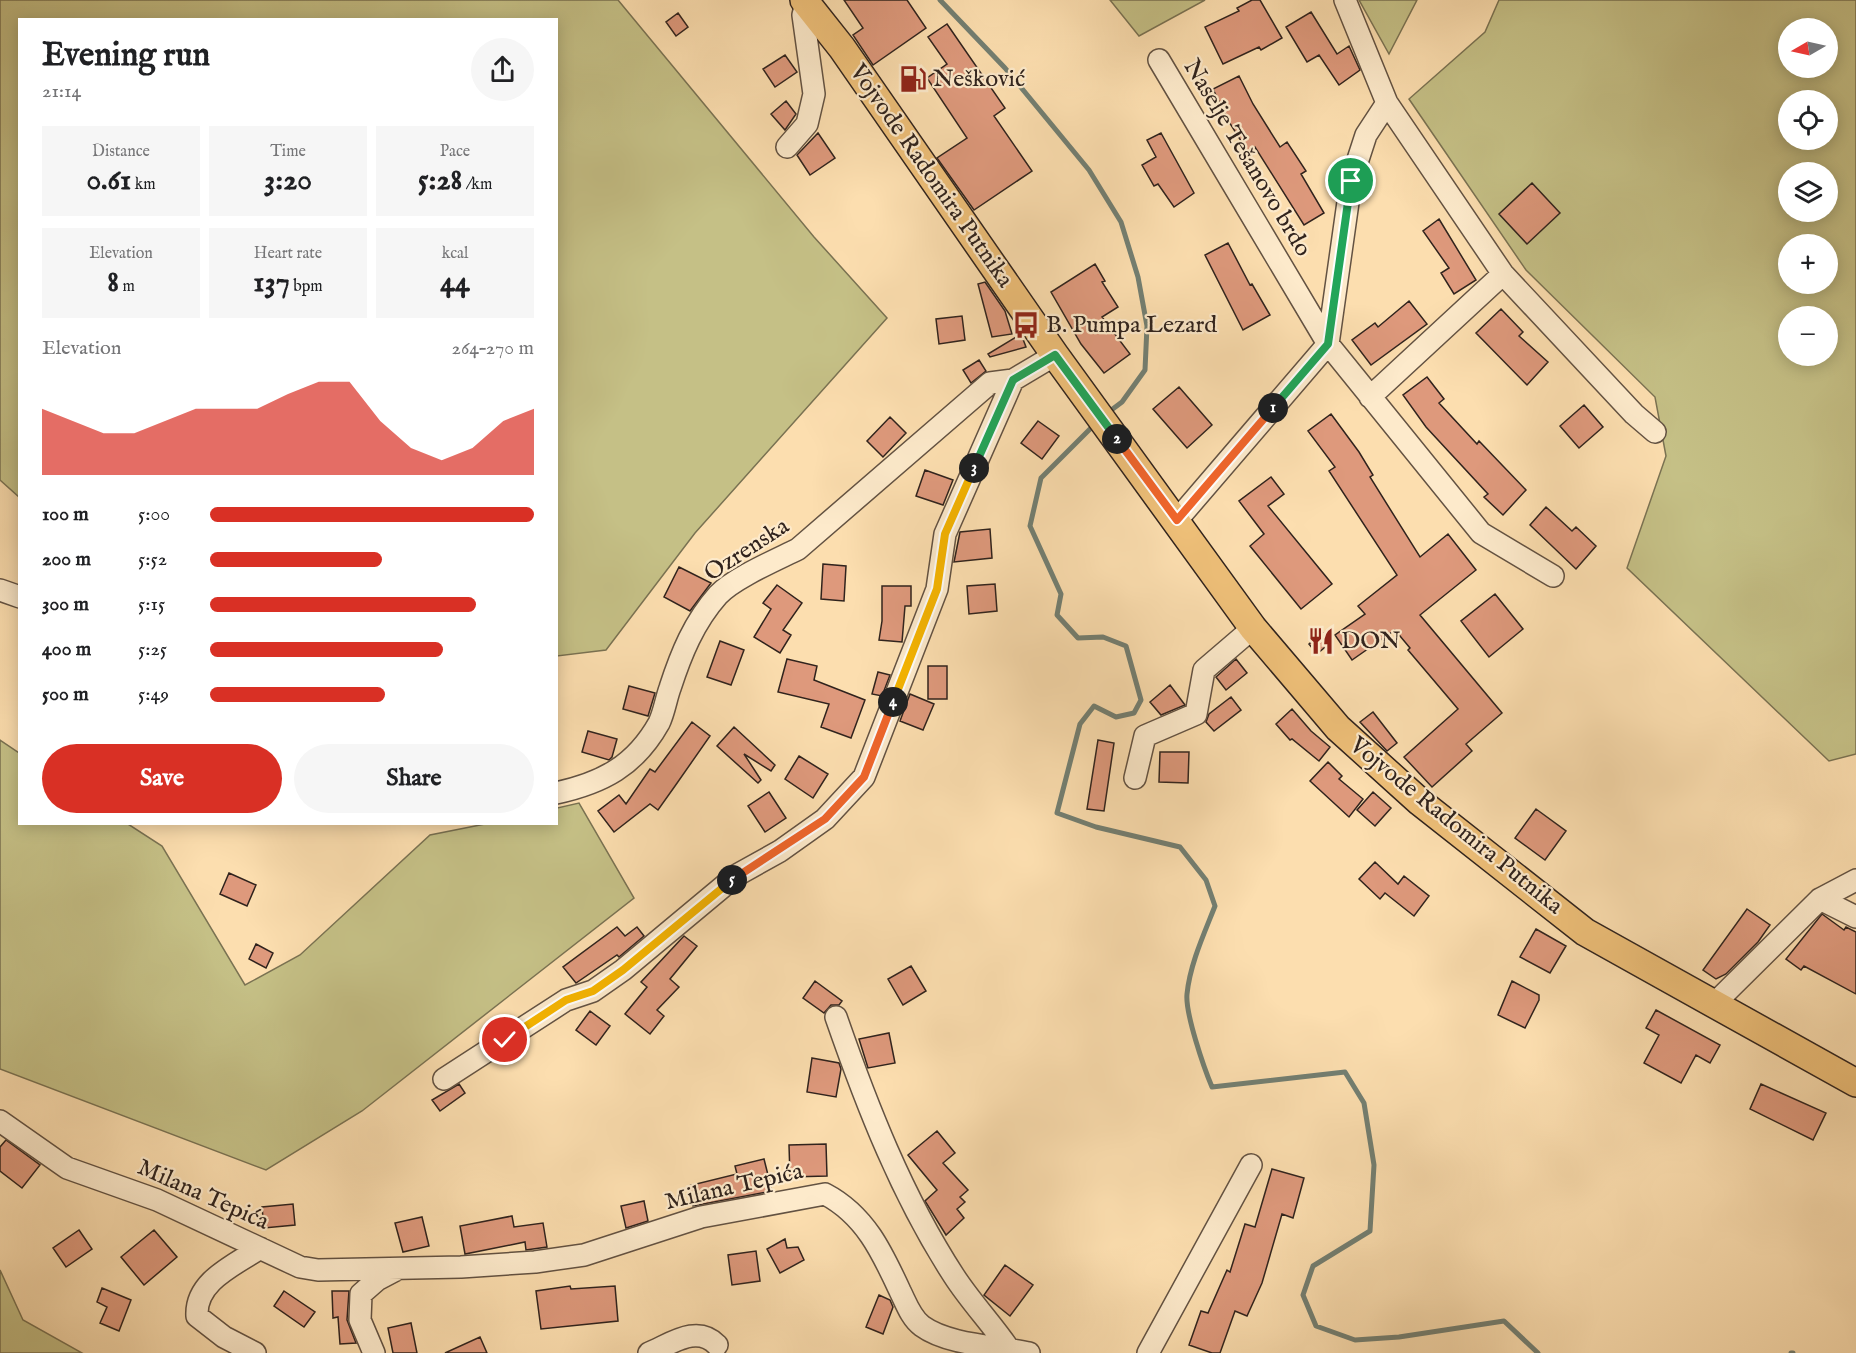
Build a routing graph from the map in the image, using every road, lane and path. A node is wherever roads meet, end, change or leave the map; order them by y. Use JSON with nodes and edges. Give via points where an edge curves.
{"nodes":[{"id":1,"x":1345,"y":0,"type":"edge"},
{"id":2,"x":805,"y":1,"type":"edge"},
{"id":3,"x":1159,"y":60,"type":"dead end"},
{"id":4,"x":1387,"y":103,"type":"junction"},
{"id":5,"x":787,"y":147,"type":"dead end"},
{"id":6,"x":1503,"y":274,"type":"junction"},
{"id":7,"x":1328,"y":344,"type":"junction"},
{"id":8,"x":1055,"y":355,"type":"junction"},
{"id":9,"x":1013,"y":380,"type":"junction"},
{"id":10,"x":1370,"y":397,"type":"junction"},
{"id":11,"x":1655,"y":432,"type":"dead end"},
{"id":12,"x":1177,"y":520,"type":"junction"},
{"id":13,"x":1553,"y":576,"type":"dead end"},
{"id":14,"x":0,"y":590,"type":"edge"},
{"id":15,"x":18,"y":596,"type":"edge"},
{"id":16,"x":1253,"y":628,"type":"junction"},
{"id":17,"x":1135,"y":778,"type":"dead end"},
{"id":18,"x":558,"y":793,"type":"edge"},
{"id":19,"x":1856,"y":880,"type":"edge"},
{"id":20,"x":1820,"y":899,"type":"junction"},
{"id":21,"x":1856,"y":917,"type":"edge"},
{"id":22,"x":1715,"y":1003,"type":"junction"},
{"id":23,"x":836,"y":1017,"type":"dead end"},
{"id":24,"x":444,"y":1079,"type":"dead end"},
{"id":25,"x":1856,"y":1083,"type":"edge"},
{"id":26,"x":0,"y":1121,"type":"edge"},
{"id":27,"x":1251,"y":1165,"type":"dead end"},
{"id":28,"x":260,"y":1248,"type":"junction"},
{"id":29,"x":399,"y":1269,"type":"junction"},
{"id":30,"x":717,"y":1345,"type":"dead end"},
{"id":31,"x":1019,"y":1351,"type":"edge"},
{"id":32,"x":255,"y":1353,"type":"edge"},
{"id":33,"x":374,"y":1353,"type":"edge"},
{"id":34,"x":649,"y":1353,"type":"edge"},
{"id":35,"x":1148,"y":1353,"type":"edge"}],
"edges":[{"from":1,"to":4,"type":"street"},
{"from":2,"to":5,"type":"street","via":[[803,15],[814,94],[807,124]]},
{"from":2,"to":8,"type":"main road","name":"Vojvode Radomira Putnika","via":[[842,48]]},
{"from":3,"to":7,"type":"street","name":"Naselje Tešanovo brdo"},
{"from":4,"to":6,"type":"street"},
{"from":4,"to":7,"type":"street","name":"Naselje Tešanovo brdo","via":[[1366,135],[1351,181]]},
{"from":6,"to":10,"type":"street"},
{"from":6,"to":11,"type":"street"},
{"from":7,"to":10,"type":"street","name":"Naselje Tešanovo brdo"},
{"from":7,"to":12,"type":"street"},
{"from":8,"to":9,"type":"street"},
{"from":8,"to":12,"type":"main road","name":"Vojvode Radomira Putnika"},
{"from":9,"to":18,"type":"street","name":"Ozrenska","via":[[990,382],[798,549],[720,593],[699,619],[682,653],[659,723],[626,765],[589,786]]},
{"from":9,"to":24,"type":"street","via":[[945,534],[937,589],[864,777],[825,819],[737,875],[623,970],[593,991],[566,1000]]},
{"from":10,"to":13,"type":"street","name":"Naselje Tešanovo brdo","via":[[1481,533]]},
{"from":12,"to":16,"type":"main road","name":"Vojvode Radomira Putnika"},
{"from":14,"to":15,"type":"street"},
{"from":16,"to":17,"type":"street","via":[[1204,670],[1196,714],[1145,736]]},
{"from":16,"to":22,"type":"main road","name":"Vojvode Radomira Putnika","via":[[1338,728],[1420,802],[1585,932]]},
{"from":19,"to":20,"type":"street"},
{"from":20,"to":21,"type":"street"},
{"from":20,"to":22,"type":"street"},
{"from":22,"to":25,"type":"main road","name":"Vojvode Radomira Putnika"},
{"from":23,"to":31,"type":"street","name":"Milana Tepića","via":[[859,1082],[914,1207],[954,1277]]},
{"from":26,"to":28,"type":"street","name":"Milana Tepića","via":[[67,1168],[157,1200]]},
{"from":27,"to":35,"type":"street"},
{"from":28,"to":29,"type":"street","name":"Milana Tepića","via":[[300,1267],[318,1270]]},
{"from":28,"to":32,"type":"street","via":[[213,1280],[197,1304],[197,1316],[206,1324]]},
{"from":29,"to":31,"type":"street","name":"Milana Tepića","via":[[535,1262],[584,1255],[701,1217],[825,1194],[860,1220],[879,1246],[920,1325],[940,1336]]},
{"from":29,"to":33,"type":"street","name":"Milana Tepića","via":[[361,1294],[360,1320]]},
{"from":30,"to":34,"type":"street","via":[[709,1336],[696,1334]]}]}
